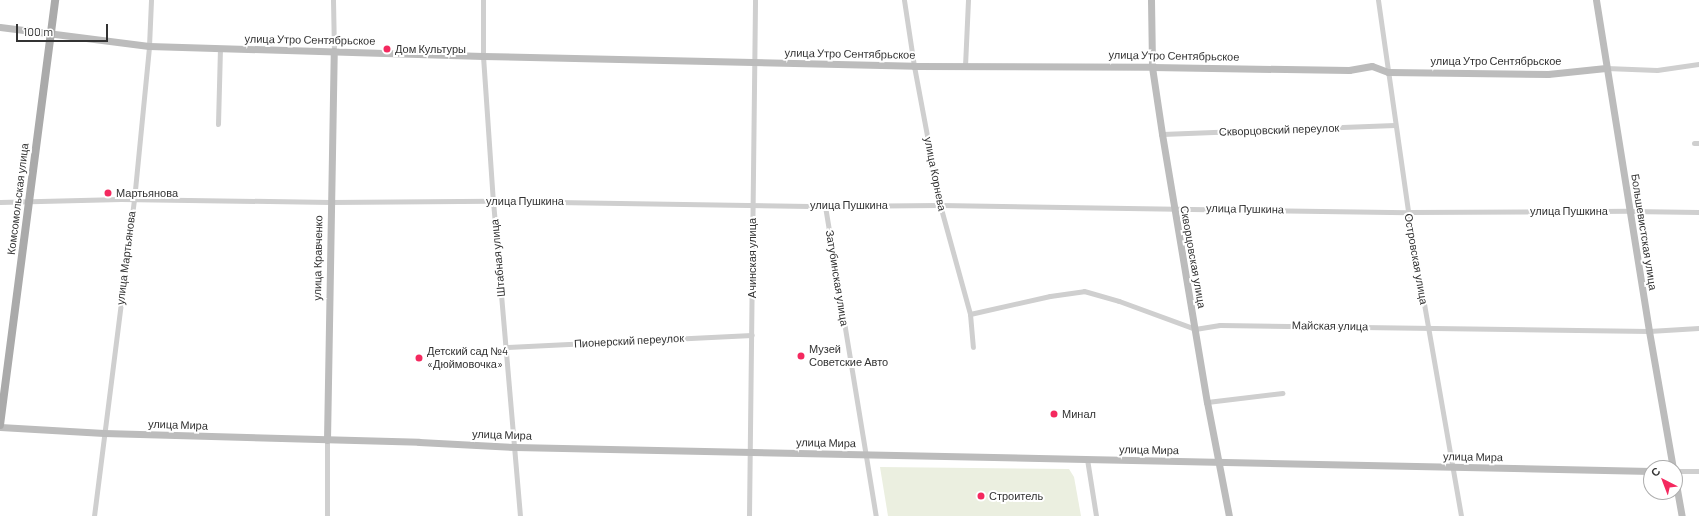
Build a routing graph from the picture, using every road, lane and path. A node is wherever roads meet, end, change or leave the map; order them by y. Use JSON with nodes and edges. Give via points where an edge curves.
{"nodes":[{"id":1,"x":55,"y":0,"type":"edge"},
{"id":2,"x":152,"y":0,"type":"edge"},
{"id":3,"x":334,"y":0,"type":"edge"},
{"id":4,"x":483,"y":0,"type":"edge"},
{"id":5,"x":755,"y":0,"type":"edge"},
{"id":6,"x":904,"y":0,"type":"edge"},
{"id":7,"x":968,"y":0,"type":"edge"},
{"id":8,"x":1151,"y":0,"type":"edge"},
{"id":9,"x":1378,"y":0,"type":"edge"},
{"id":10,"x":1596,"y":0,"type":"edge"},
{"id":11,"x":0,"y":27,"type":"edge"},
{"id":12,"x":51,"y":33,"type":"junction"},
{"id":13,"x":149,"y":46,"type":"junction"},
{"id":14,"x":220,"y":49,"type":"junction"},
{"id":15,"x":334,"y":52,"type":"junction"},
{"id":16,"x":484,"y":56,"type":"junction"},
{"id":17,"x":754,"y":63,"type":"junction"},
{"id":18,"x":1699,"y":64,"type":"edge"},
{"id":19,"x":914,"y":66,"type":"junction"},
{"id":20,"x":965,"y":66,"type":"junction"},
{"id":21,"x":1152,"y":67,"type":"junction"},
{"id":22,"x":1606,"y":68,"type":"junction"},
{"id":23,"x":1388,"y":72,"type":"junction"},
{"id":24,"x":218,"y":124,"type":"dead end"},
{"id":25,"x":1395,"y":125,"type":"junction"},
{"id":26,"x":1162,"y":134,"type":"junction"},
{"id":27,"x":28,"y":200,"type":"junction"},
{"id":28,"x":134,"y":200,"type":"junction"},
{"id":29,"x":492,"y":201,"type":"junction"},
{"id":30,"x":0,"y":202,"type":"edge"},
{"id":31,"x":330,"y":202,"type":"junction"},
{"id":32,"x":752,"y":204,"type":"junction"},
{"id":33,"x":940,"y":205,"type":"junction"},
{"id":34,"x":825,"y":206,"type":"junction"},
{"id":35,"x":1174,"y":208,"type":"junction"},
{"id":36,"x":1630,"y":211,"type":"junction"},
{"id":37,"x":1408,"y":212,"type":"junction"},
{"id":38,"x":1699,"y":212,"type":"edge"},
{"id":39,"x":970,"y":314,"type":"junction"},
{"id":40,"x":1429,"y":328,"type":"junction"},
{"id":41,"x":1699,"y":328,"type":"edge"},
{"id":42,"x":1195,"y":329,"type":"junction"},
{"id":43,"x":1649,"y":331,"type":"junction"},
{"id":44,"x":752,"y":335,"type":"junction"},
{"id":45,"x":506,"y":347,"type":"junction"},
{"id":46,"x":973,"y":347,"type":"dead end"},
{"id":47,"x":1282,"y":394,"type":"dead end"},
{"id":48,"x":1207,"y":402,"type":"junction"},
{"id":49,"x":0,"y":426,"type":"edge"},
{"id":50,"x":104,"y":433,"type":"junction"},
{"id":51,"x":326,"y":440,"type":"junction"},
{"id":52,"x":515,"y":447,"type":"junction"},
{"id":53,"x":750,"y":452,"type":"junction"},
{"id":54,"x":866,"y":455,"type":"junction"},
{"id":55,"x":1087,"y":459,"type":"junction"},
{"id":56,"x":1672,"y":460,"type":"edge"},
{"id":57,"x":1220,"y":462,"type":"junction"},
{"id":58,"x":1453,"y":467,"type":"junction"},
{"id":59,"x":1643,"y":471,"type":"edge"},
{"id":60,"x":1683,"y":471,"type":"edge"},
{"id":61,"x":1699,"y":471,"type":"edge"},
{"id":62,"x":1679,"y":500,"type":"edge"},
{"id":63,"x":94,"y":516,"type":"edge"},
{"id":64,"x":327,"y":516,"type":"edge"},
{"id":65,"x":520,"y":516,"type":"edge"},
{"id":66,"x":749,"y":516,"type":"edge"},
{"id":67,"x":876,"y":516,"type":"edge"},
{"id":68,"x":1096,"y":516,"type":"edge"},
{"id":69,"x":1229,"y":516,"type":"edge"},
{"id":70,"x":1461,"y":516,"type":"edge"},
{"id":71,"x":1682,"y":516,"type":"edge"}],
"edges":[{"from":1,"to":12,"type":"main road","name":"Комсомольская улица"},
{"from":2,"to":13,"type":"street","name":"улица Мартьянова"},
{"from":3,"to":15,"type":"street","name":"улица Кравченко"},
{"from":4,"to":16,"type":"street","name":"Штабная улица"},
{"from":5,"to":17,"type":"street","name":"Ачинская улица"},
{"from":6,"to":19,"type":"street","name":"улица Корнева"},
{"from":7,"to":20,"type":"street"},
{"from":8,"to":21,"type":"street","name":"Скворцовская улица"},
{"from":9,"to":23,"type":"street","name":"Островская улица"},
{"from":10,"to":22,"type":"street","name":"Большевистская улица"},
{"from":11,"to":12,"type":"street","name":"улица Утро Сентябрьское"},
{"from":12,"to":13,"type":"street","name":"улица Утро Сентябрьское"},
{"from":12,"to":27,"type":"main road","name":"Комсомольская улица"},
{"from":13,"to":14,"type":"street","name":"улица Утро Сентябрьское"},
{"from":13,"to":28,"type":"street","name":"улица Мартьянова"},
{"from":14,"to":15,"type":"street","name":"улица Утро Сентябрьское"},
{"from":14,"to":24,"type":"street"},
{"from":15,"to":16,"type":"street","name":"улица Утро Сентябрьское"},
{"from":15,"to":31,"type":"street","name":"улица Кравченко"},
{"from":16,"to":17,"type":"street","name":"улица Утро Сентябрьское"},
{"from":16,"to":29,"type":"street","name":"Штабная улица"},
{"from":17,"to":19,"type":"street","name":"улица Утро Сентябрьское"},
{"from":17,"to":32,"type":"street","name":"Ачинская улица"},
{"from":18,"to":22,"type":"street","name":"улица Утро Сентябрьское","via":[[1657,70]]},
{"from":19,"to":20,"type":"street","name":"улица Утро Сентябрьское"},
{"from":19,"to":33,"type":"street","name":"улица Корнева"},
{"from":20,"to":21,"type":"street","name":"улица Утро Сентябрьское"},
{"from":21,"to":23,"type":"street","name":"улица Утро Сентябрьское","via":[[1349,70],[1372,66]]},
{"from":21,"to":26,"type":"street","name":"Скворцовская улица"},
{"from":22,"to":23,"type":"street","name":"улица Утро Сентябрьское","via":[[1548,74]]},
{"from":22,"to":36,"type":"street","name":"Большевистская улица"},
{"from":23,"to":25,"type":"street","name":"Островская улица"},
{"from":25,"to":26,"type":"street","name":"Скворцовский переулок"},
{"from":25,"to":37,"type":"street","name":"Островская улица"},
{"from":26,"to":35,"type":"street","name":"Скворцовская улица"},
{"from":27,"to":28,"type":"street","name":"улица Пушкина"},
{"from":27,"to":30,"type":"street","name":"улица Пушкина"},
{"from":27,"to":49,"type":"main road","name":"Комсомольская улица"},
{"from":28,"to":31,"type":"street","name":"улица Пушкина"},
{"from":28,"to":50,"type":"street","name":"улица Мартьянова"},
{"from":29,"to":31,"type":"street","name":"улица Пушкина"},
{"from":29,"to":32,"type":"street","name":"улица Пушкина"},
{"from":29,"to":45,"type":"street","name":"Штабная улица"},
{"from":31,"to":51,"type":"street","name":"улица Кравченко"},
{"from":32,"to":34,"type":"street","name":"улица Пушкина"},
{"from":32,"to":44,"type":"street","name":"Ачинская улица"},
{"from":33,"to":34,"type":"street","name":"улица Пушкина"},
{"from":33,"to":35,"type":"street","name":"улица Пушкина"},
{"from":33,"to":39,"type":"street","name":"улица Корнева"},
{"from":34,"to":54,"type":"street","name":"Затубинская улица"},
{"from":35,"to":37,"type":"street","name":"улица Пушкина"},
{"from":35,"to":42,"type":"street","name":"Скворцовская улица"},
{"from":36,"to":37,"type":"street","name":"улица Пушкина"},
{"from":36,"to":38,"type":"street","name":"улица Пушкина"},
{"from":36,"to":43,"type":"street","name":"Большевистская улица"},
{"from":37,"to":40,"type":"street","name":"Островская улица"},
{"from":39,"to":42,"type":"street","name":"Майская улица","via":[[1043,297],[1084,291]]},
{"from":39,"to":46,"type":"street","name":"улица Корнева"},
{"from":40,"to":42,"type":"street","name":"Майская улица","via":[[1220,325]]},
{"from":40,"to":43,"type":"street","name":"Майская улица"},
{"from":40,"to":58,"type":"street","name":"Островская улица"},
{"from":41,"to":43,"type":"street","name":"Майская улица"},
{"from":42,"to":48,"type":"street","name":"Скворцовская улица"},
{"from":43,"to":56,"type":"street","name":"Большевистская улица"},
{"from":44,"to":45,"type":"street","name":"Пионерский переулок"},
{"from":44,"to":53,"type":"street","name":"Ачинская улица"},
{"from":45,"to":52,"type":"street","name":"Штабная улица"},
{"from":47,"to":48,"type":"street"},
{"from":48,"to":57,"type":"street","name":"Скворцовская улица"},
{"from":49,"to":50,"type":"street","name":"улица Мира"},
{"from":50,"to":51,"type":"street","name":"улица Мира"},
{"from":50,"to":63,"type":"street","name":"улица Мартьянова"},
{"from":51,"to":52,"type":"street","name":"улица Мира"},
{"from":51,"to":64,"type":"street","name":"улица Кравченко"},
{"from":52,"to":53,"type":"street","name":"улица Мира"},
{"from":52,"to":65,"type":"street","name":"Штабная улица"},
{"from":53,"to":54,"type":"street","name":"улица Мира"},
{"from":53,"to":66,"type":"street","name":"Ачинская улица"},
{"from":54,"to":55,"type":"street","name":"улица Мира"},
{"from":54,"to":67,"type":"street","name":"Затубинская улица"},
{"from":55,"to":57,"type":"street","name":"улица Мира"},
{"from":55,"to":68,"type":"street"},
{"from":57,"to":58,"type":"street","name":"улица Мира"},
{"from":57,"to":69,"type":"street","name":"Скворцовская улица"},
{"from":58,"to":59,"type":"street","name":"улица Мира"},
{"from":58,"to":70,"type":"street","name":"Островская улица"},
{"from":60,"to":61,"type":"street"},
{"from":62,"to":71,"type":"street"}]}
